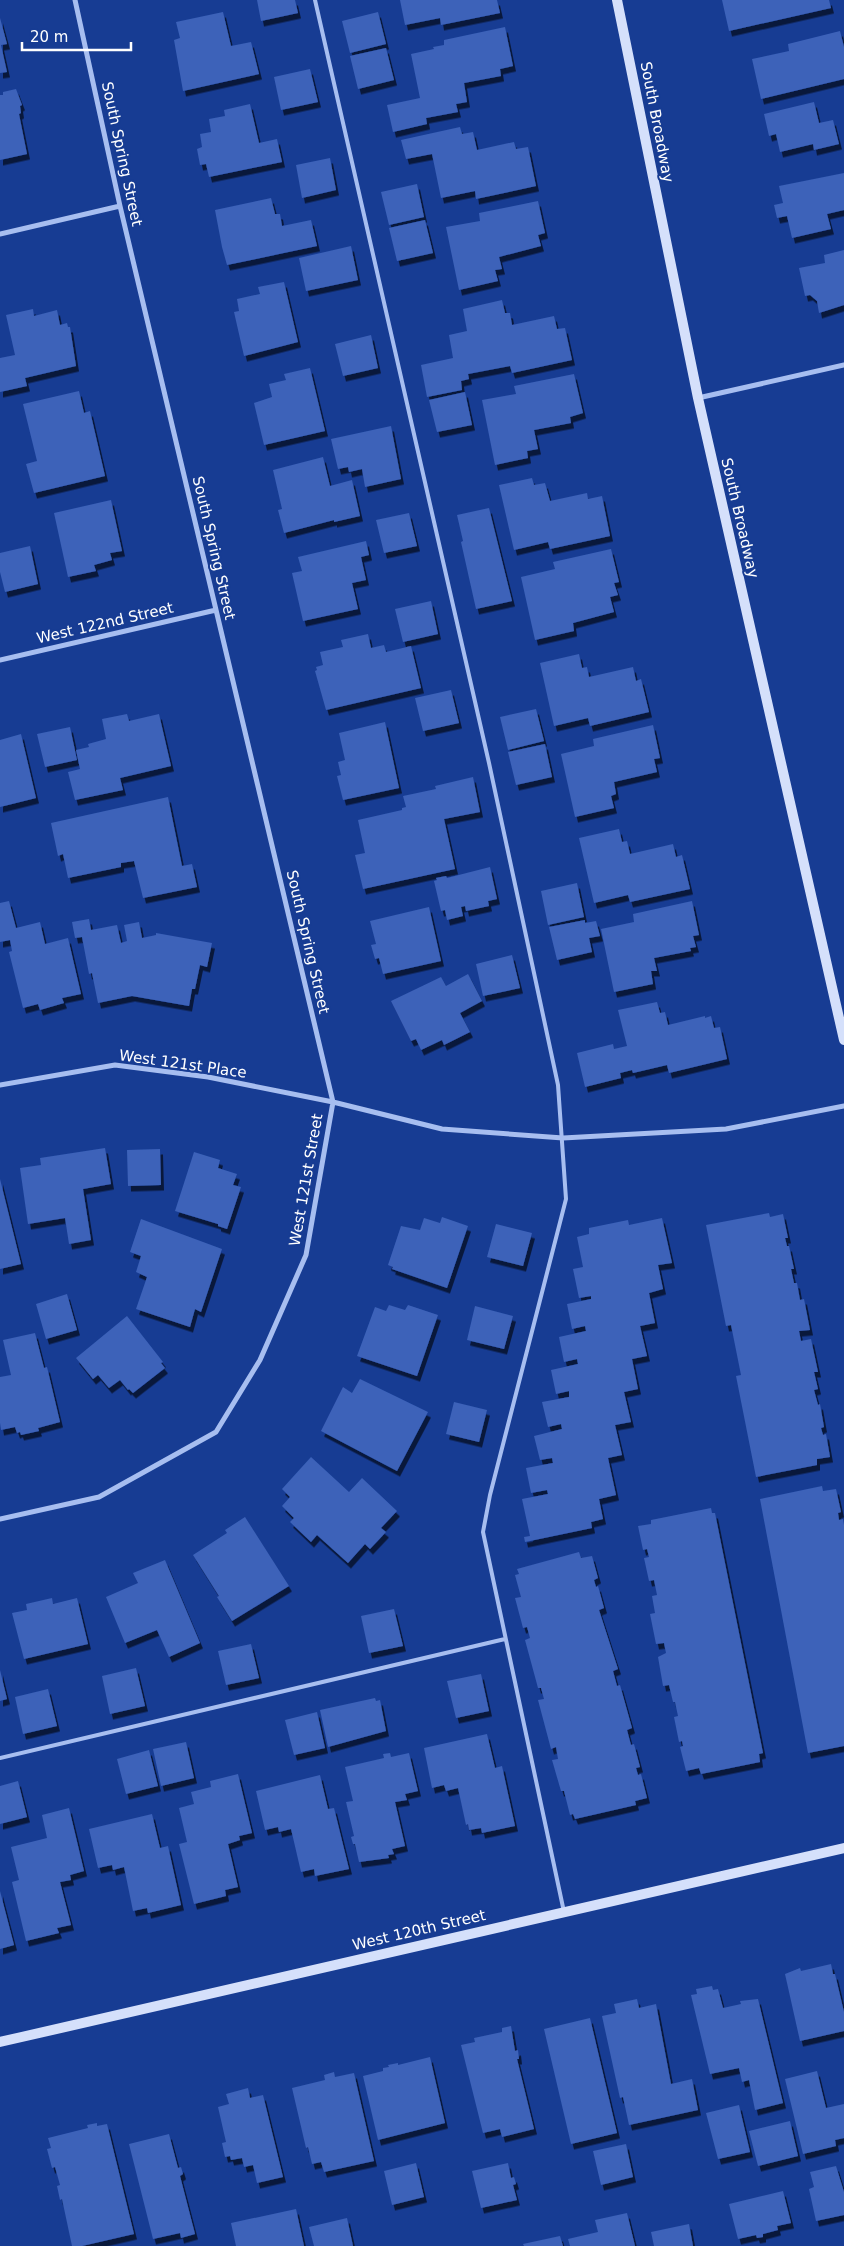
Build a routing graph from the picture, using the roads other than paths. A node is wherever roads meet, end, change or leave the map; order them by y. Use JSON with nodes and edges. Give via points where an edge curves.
{"nodes":[{"id":1,"x":76,"y":0,"type":"edge"},
{"id":2,"x":315,"y":0,"type":"edge"},
{"id":3,"x":617,"y":0,"type":"edge"},
{"id":4,"x":120,"y":206,"type":"junction"},
{"id":5,"x":0,"y":234,"type":"edge"},
{"id":6,"x":844,"y":365,"type":"edge"},
{"id":7,"x":698,"y":398,"type":"junction"},
{"id":8,"x":216,"y":610,"type":"junction"},
{"id":9,"x":0,"y":660,"type":"edge"},
{"id":10,"x":844,"y":1040,"type":"edge"},
{"id":11,"x":0,"y":1085,"type":"edge"},
{"id":12,"x":333,"y":1102,"type":"junction"},
{"id":13,"x":844,"y":1106,"type":"edge"},
{"id":14,"x":563,"y":1138,"type":"junction"},
{"id":15,"x":0,"y":1519,"type":"edge"},
{"id":16,"x":505,"y":1639,"type":"junction"},
{"id":17,"x":0,"y":1758,"type":"edge"},
{"id":18,"x":844,"y":1848,"type":"edge"},
{"id":19,"x":564,"y":1912,"type":"junction"},
{"id":20,"x":0,"y":2042,"type":"edge"}],
"edges":[{"from":1,"to":4,"type":"street","name":"South Spring Street"},
{"from":2,"to":14,"type":"lane","via":[[492,773],[558,1085]]},
{"from":3,"to":7,"type":"main road","name":"South Broadway"},
{"from":4,"to":5,"type":"street"},
{"from":4,"to":8,"type":"street","name":"South Spring Street"},
{"from":6,"to":7,"type":"street"},
{"from":7,"to":10,"type":"main road","name":"South Broadway"},
{"from":8,"to":9,"type":"street","name":"West 122nd Street"},
{"from":8,"to":12,"type":"street","name":"South Spring Street"},
{"from":11,"to":12,"type":"street","name":"West 121st Place","via":[[115,1065],[208,1077]]},
{"from":12,"to":14,"type":"street","name":"West 121st Street","via":[[442,1129]]},
{"from":12,"to":15,"type":"street","name":"West 121st Street","via":[[306,1255],[260,1360],[216,1432],[99,1498]]},
{"from":13,"to":14,"type":"street","name":"West 121st Street","via":[[726,1129]]},
{"from":14,"to":16,"type":"lane","via":[[566,1199],[483,1532]]},
{"from":16,"to":17,"type":"lane"},
{"from":16,"to":19,"type":"lane"},
{"from":18,"to":19,"type":"main road","name":"West 120th Street"},
{"from":19,"to":20,"type":"main road","name":"West 120th Street"}]}
